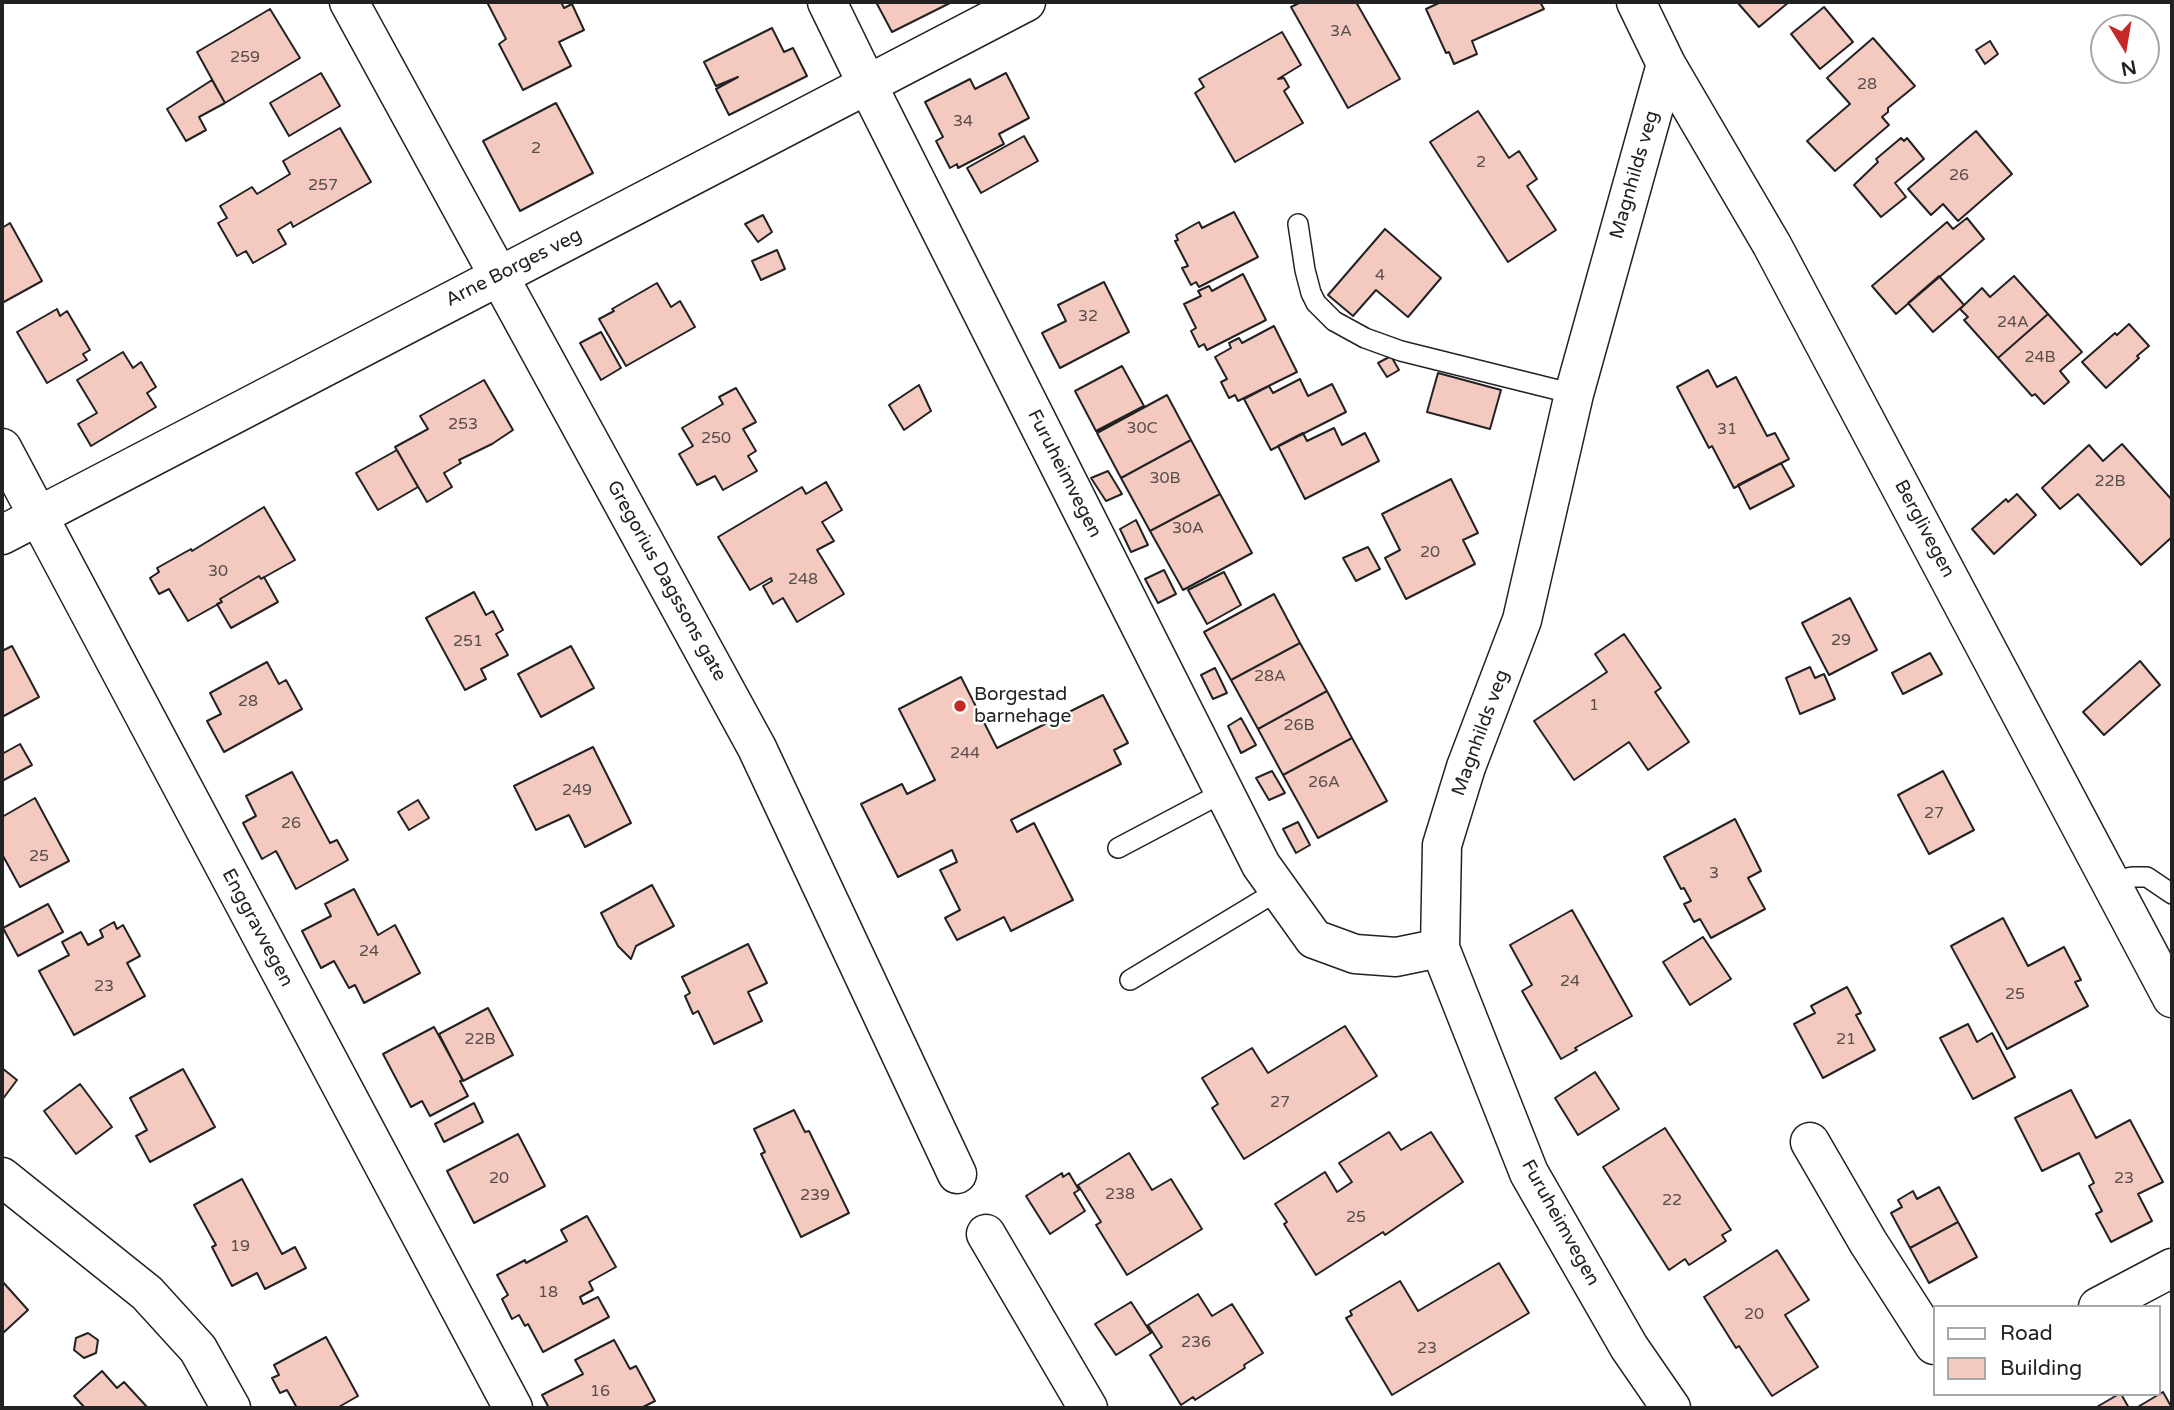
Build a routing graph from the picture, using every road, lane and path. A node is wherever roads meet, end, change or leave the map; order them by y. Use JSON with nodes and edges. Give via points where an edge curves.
{"nodes":[{"id":1,"x":349,"y":2,"type":"edge"},
{"id":2,"x":827,"y":2,"type":"edge"},
{"id":3,"x":1026,"y":2,"type":"edge"},
{"id":4,"x":1636,"y":2,"type":"edge"},
{"id":5,"x":1667,"y":64,"type":"junction"},
{"id":6,"x":868,"y":86,"type":"junction"},
{"id":7,"x":1298,"y":224,"type":"dead end"},
{"id":8,"x":500,"y":275,"type":"junction"},
{"id":9,"x":1574,"y":394,"type":"junction"},
{"id":10,"x":2,"y":448,"type":"edge"},
{"id":11,"x":38,"y":518,"type":"junction"},
{"id":12,"x":2,"y":535,"type":"edge"},
{"id":13,"x":1224,"y":792,"type":"junction"},
{"id":14,"x":1118,"y":848,"type":"dead end"},
{"id":15,"x":2111,"y":881,"type":"junction"},
{"id":16,"x":1279,"y":890,"type":"junction"},
{"id":17,"x":2172,"y":894,"type":"edge"},
{"id":18,"x":1440,"y":948,"type":"junction"},
{"id":19,"x":1130,"y":980,"type":"dead end"},
{"id":20,"x":2172,"y":999,"type":"edge"},
{"id":21,"x":1810,"y":1142,"type":"dead end"},
{"id":22,"x":957,"y":1174,"type":"dead end"},
{"id":23,"x":2,"y":1177,"type":"edge"},
{"id":24,"x":986,"y":1234,"type":"dead end"},
{"id":25,"x":2172,"y":1268,"type":"edge"},
{"id":26,"x":2102,"y":1305,"type":"edge"},
{"id":27,"x":1932,"y":1342,"type":"edge"},
{"id":28,"x":231,"y":1408,"type":"edge"},
{"id":29,"x":513,"y":1408,"type":"edge"},
{"id":30,"x":1088,"y":1408,"type":"edge"},
{"id":31,"x":1671,"y":1408,"type":"edge"}],
"edges":[{"from":1,"to":8,"type":"street","name":"Gregorius Dagssons gate"},
{"from":2,"to":6,"type":"street","name":"Furuheimvegen"},
{"from":3,"to":6,"type":"street","name":"Arne Borges veg"},
{"from":4,"to":5,"type":"street"},
{"from":5,"to":9,"type":"street","name":"Magnhilds veg"},
{"from":5,"to":15,"type":"street","name":"Berglivegen","via":[[1772,244]]},
{"from":6,"to":8,"type":"street","name":"Arne Borges veg"},
{"from":6,"to":13,"type":"street","name":"Furuheimvegen"},
{"from":7,"to":9,"type":"lane","via":[[1311,293],[1334,321],[1401,351]]},
{"from":8,"to":11,"type":"street","name":"Arne Borges veg"},
{"from":8,"to":22,"type":"street","name":"Gregorius Dagssons gate","via":[[757,748]]},
{"from":9,"to":18,"type":"street","name":"Magnhilds veg","via":[[1521,620],[1442,845]]},
{"from":10,"to":11,"type":"street","name":"Enggravvegen"},
{"from":11,"to":12,"type":"street","name":"Arne Borges veg"},
{"from":11,"to":29,"type":"street","name":"Enggravvegen"},
{"from":13,"to":14,"type":"lane"},
{"from":13,"to":16,"type":"street","name":"Furuheimvegen"},
{"from":15,"to":17,"type":"lane","via":[[2147,877]]},
{"from":15,"to":20,"type":"street","name":"Berglivegen"},
{"from":16,"to":18,"type":"street","name":"Furuheimvegen","via":[[1314,939],[1354,954],[1396,957]]},
{"from":16,"to":19,"type":"lane"},
{"from":18,"to":31,"type":"street","name":"Furuheimvegen","via":[[1530,1173],[1629,1347]]},
{"from":21,"to":27,"type":"street"},
{"from":23,"to":28,"type":"street","via":[[147,1293],[198,1349]]},
{"from":24,"to":30,"type":"street"},
{"from":25,"to":26,"type":"street"}]}
